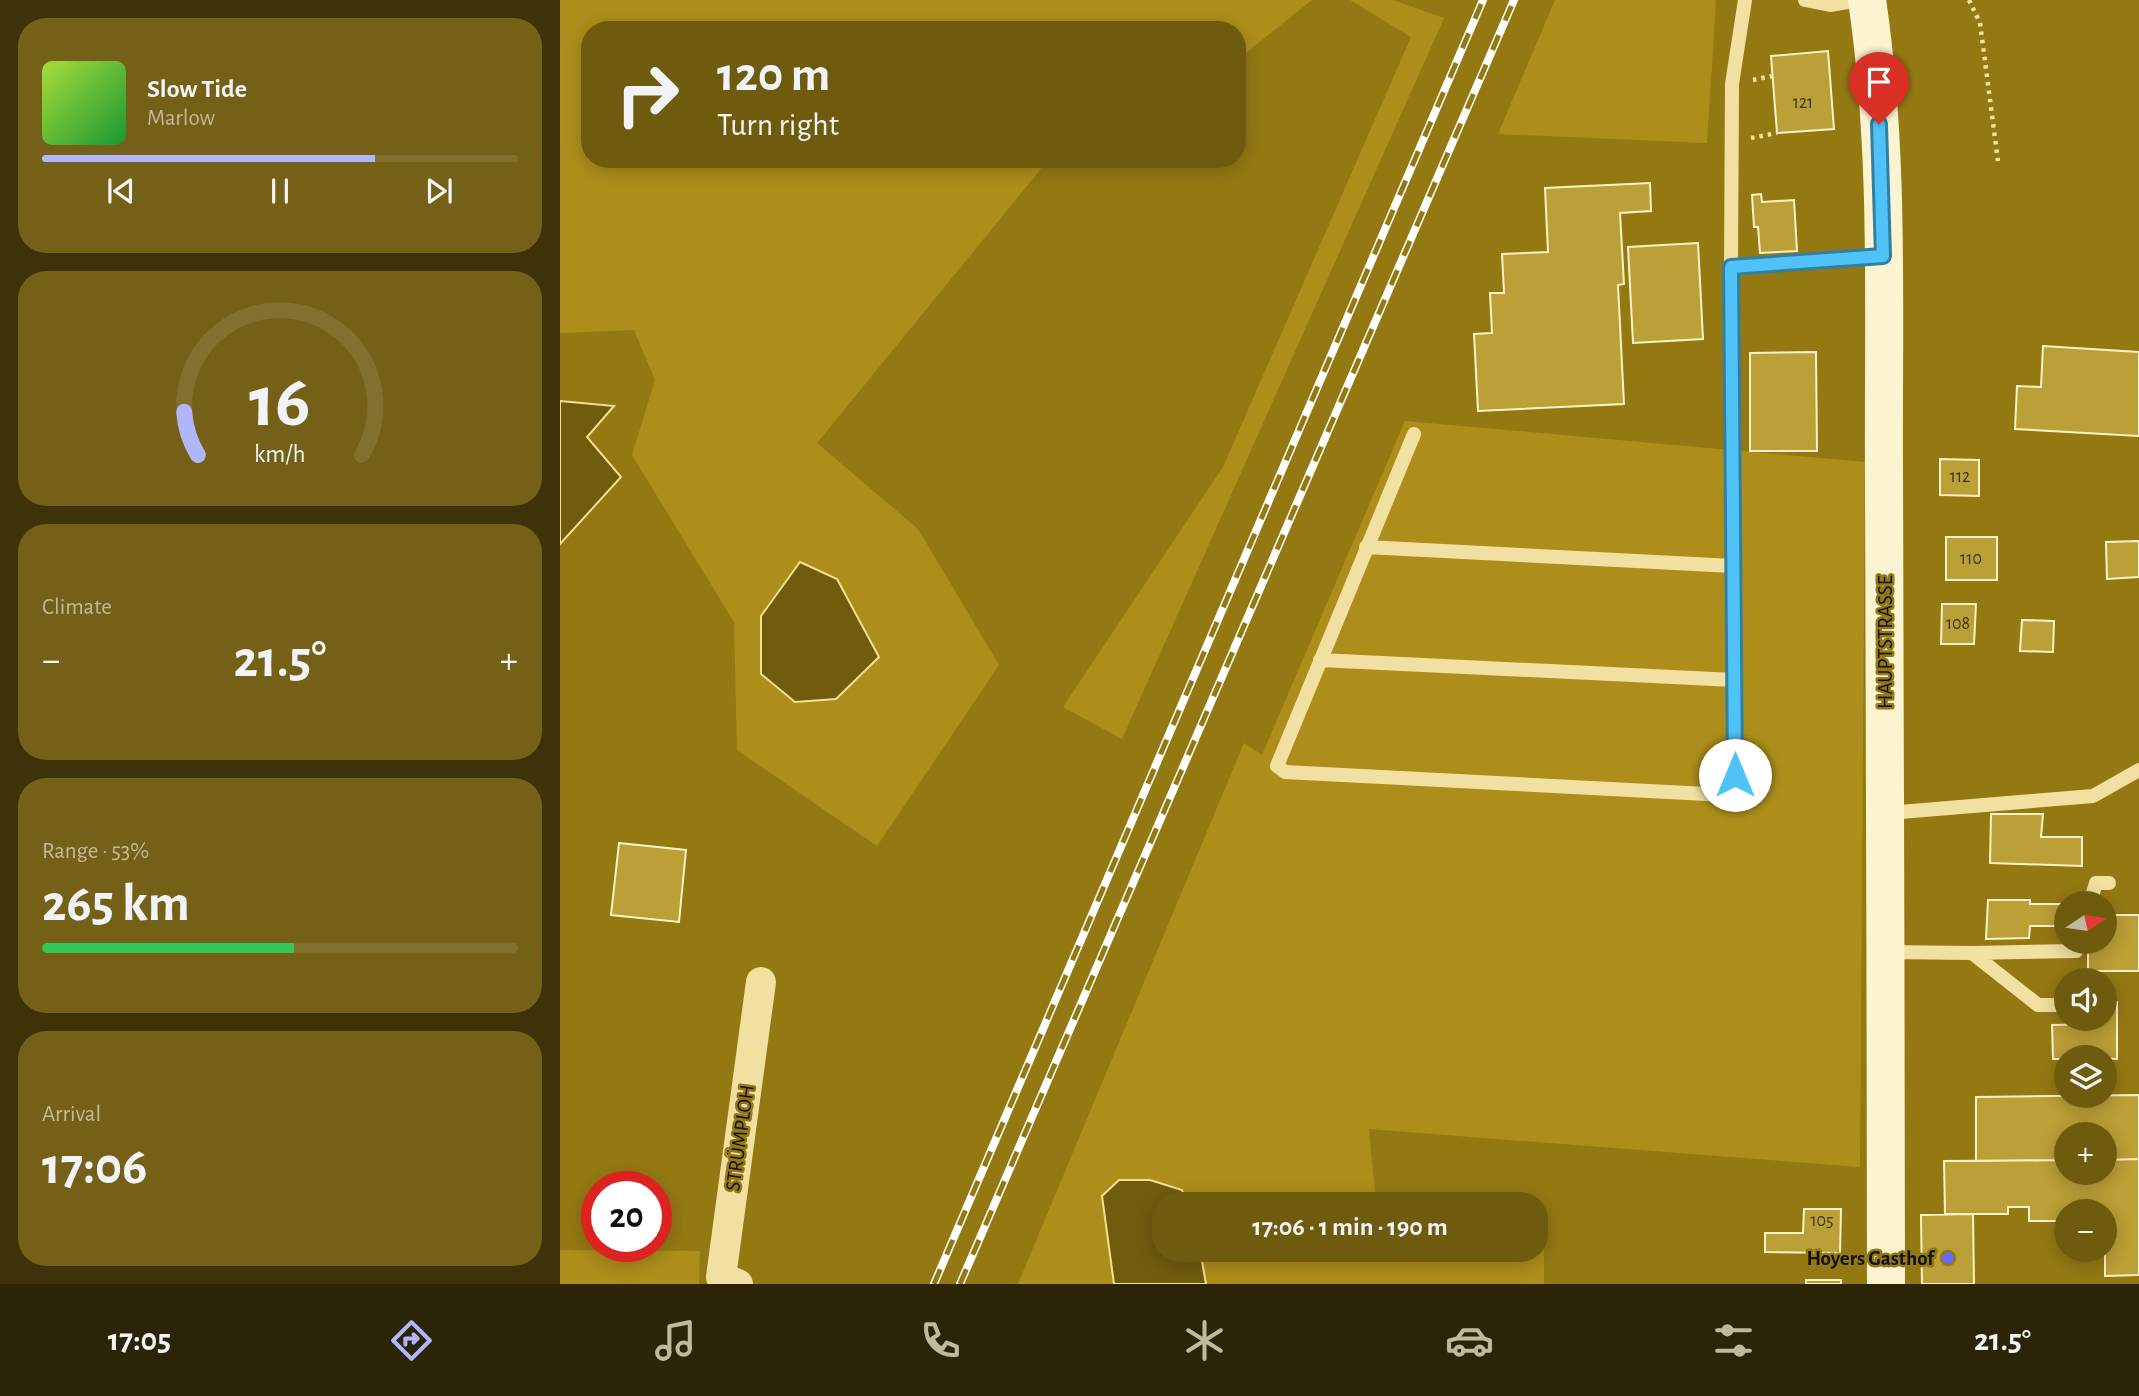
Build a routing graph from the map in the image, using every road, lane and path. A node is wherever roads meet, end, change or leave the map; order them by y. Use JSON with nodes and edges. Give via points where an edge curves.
{"nodes":[{"id":1,"x":1745,"y":0,"type":"edge"},
{"id":2,"x":1805,"y":0,"type":"edge"},
{"id":3,"x":1859,"y":0,"type":"edge"},
{"id":4,"x":1867,"y":0,"type":"edge"},
{"id":5,"x":1969,"y":0,"type":"edge"},
{"id":6,"x":1998,"y":161,"type":"dead end"},
{"id":7,"x":1883,"y":256,"type":"junction"},
{"id":8,"x":1731,"y":267,"type":"junction"},
{"id":9,"x":1414,"y":434,"type":"dead end"},
{"id":10,"x":1366,"y":547,"type":"junction"},
{"id":11,"x":1733,"y":566,"type":"junction"},
{"id":12,"x":1320,"y":660,"type":"junction"},
{"id":13,"x":1734,"y":680,"type":"junction"},
{"id":14,"x":2139,"y":770,"type":"edge"},
{"id":15,"x":1887,"y":813,"type":"junction"},
{"id":16,"x":2109,"y":883,"type":"dead end"},
{"id":17,"x":2094,"y":891,"type":"edge"},
{"id":18,"x":2054,"y":951,"type":"edge"},
{"id":19,"x":1885,"y":952,"type":"junction"},
{"id":20,"x":1972,"y":953,"type":"junction"},
{"id":21,"x":761,"y":982,"type":"dead end"},
{"id":22,"x":2054,"y":1005,"type":"edge"},
{"id":23,"x":738,"y":1284,"type":"edge"},
{"id":24,"x":1885,"y":1284,"type":"edge"}],
"edges":[{"from":1,"to":8,"type":"lane","via":[[1732,84]]},
{"from":2,"to":3,"type":"lane","via":[[1830,5]]},
{"from":4,"to":7,"type":"main road","name":"HAUPTSTRASSE","via":[[1881,150]]},
{"from":5,"to":6,"type":"path","via":[[1980,23]]},
{"from":7,"to":8,"type":"lane"},
{"from":7,"to":15,"type":"main road","name":"HAUPTSTRASSE"},
{"from":8,"to":11,"type":"lane"},
{"from":9,"to":10,"type":"lane"},
{"from":10,"to":11,"type":"lane"},
{"from":10,"to":12,"type":"lane"},
{"from":11,"to":13,"type":"lane"},
{"from":12,"to":13,"type":"lane"},
{"from":12,"to":13,"type":"lane","via":[[1277,766],[1285,772],[1726,794],[1735,775]]},
{"from":14,"to":15,"type":"lane","via":[[2093,796]]},
{"from":15,"to":19,"type":"main road","name":"HAUPTSTRASSE"},
{"from":16,"to":17,"type":"lane","via":[[2096,883]]},
{"from":18,"to":20,"type":"lane"},
{"from":19,"to":20,"type":"lane"},
{"from":19,"to":24,"type":"main road","name":"HAUPTSTRASSE"},
{"from":20,"to":22,"type":"lane","via":[[2038,1005]]},
{"from":21,"to":23,"type":"street","name":"STRÜMPLOH","via":[[722,1278]]}]}
